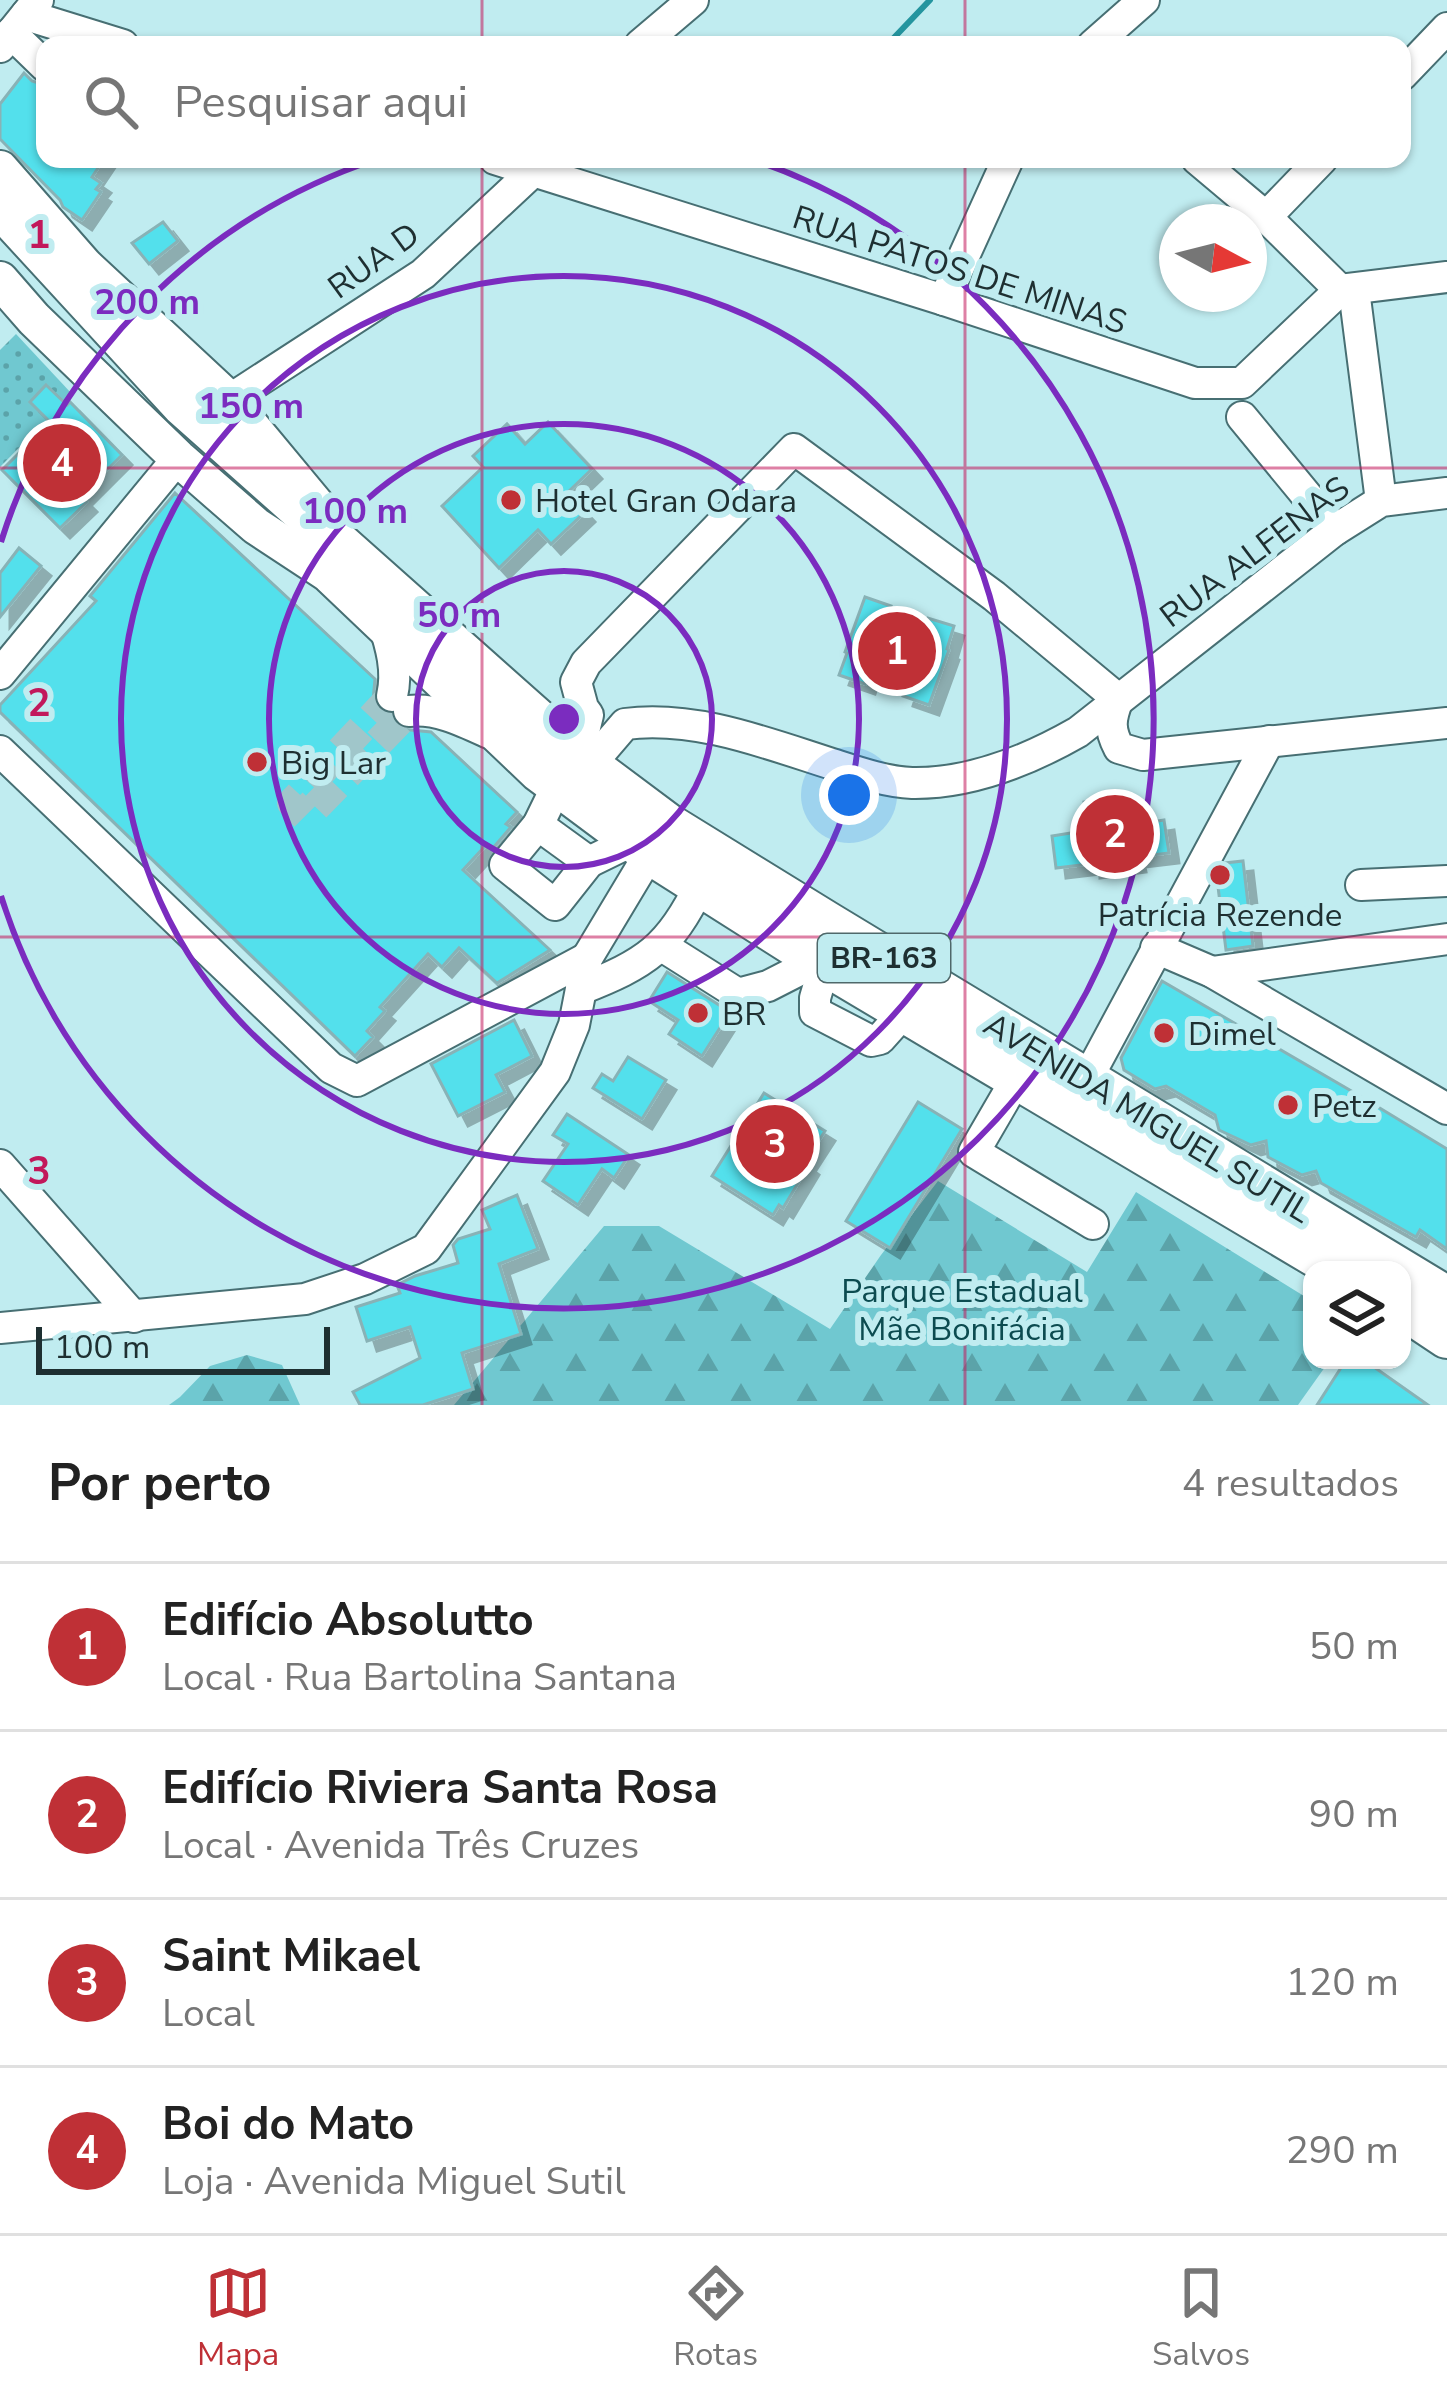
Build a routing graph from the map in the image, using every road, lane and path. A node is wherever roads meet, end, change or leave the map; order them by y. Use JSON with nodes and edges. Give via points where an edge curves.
{"nodes":[{"id":1,"x":693,"y":0,"type":"edge"},
{"id":2,"x":1144,"y":0,"type":"edge"},
{"id":3,"x":19,"y":24,"type":"edge"},
{"id":4,"x":1447,"y":28,"type":"edge"},
{"id":5,"x":78,"y":36,"type":"edge"},
{"id":6,"x":651,"y":36,"type":"edge"},
{"id":7,"x":1104,"y":36,"type":"edge"},
{"id":8,"x":36,"y":51,"type":"edge"},
{"id":9,"x":1411,"y":66,"type":"edge"},
{"id":10,"x":537,"y":168,"type":"edge"},
{"id":11,"x":549,"y":168,"type":"edge"},
{"id":12,"x":1004,"y":168,"type":"edge"},
{"id":13,"x":1208,"y":168,"type":"edge"},
{"id":14,"x":1313,"y":168,"type":"edge"},
{"id":15,"x":0,"y":170,"type":"edge"},
{"id":16,"x":1251,"y":204,"type":"edge"},
{"id":17,"x":0,"y":206,"type":"edge"},
{"id":18,"x":1267,"y":216,"type":"edge"},
{"id":19,"x":1267,"y":218,"type":"edge"},
{"id":20,"x":0,"y":244,"type":"edge"},
{"id":21,"x":1447,"y":277,"type":"edge"},
{"id":22,"x":0,"y":280,"type":"edge"},
{"id":23,"x":1347,"y":290,"type":"junction"},
{"id":24,"x":944,"y":301,"type":"junction"},
{"id":25,"x":229,"y":400,"type":"junction"},
{"id":26,"x":1242,"y":417,"type":"dead end"},
{"id":27,"x":178,"y":458,"type":"junction"},
{"id":28,"x":1447,"y":493,"type":"edge"},
{"id":29,"x":1381,"y":501,"type":"junction"},
{"id":30,"x":1335,"y":530,"type":"junction"},
{"id":31,"x":351,"y":572,"type":"junction"},
{"id":32,"x":383,"y":622,"type":"junction"},
{"id":33,"x":0,"y":674,"type":"edge"},
{"id":34,"x":1118,"y":699,"type":"junction"},
{"id":35,"x":1447,"y":723,"type":"edge"},
{"id":36,"x":625,"y":724,"type":"junction"},
{"id":37,"x":1270,"y":741,"type":"junction"},
{"id":38,"x":510,"y":742,"type":"junction"},
{"id":39,"x":0,"y":751,"type":"edge"},
{"id":40,"x":579,"y":755,"type":"junction"},
{"id":41,"x":538,"y":825,"type":"junction"},
{"id":42,"x":642,"y":847,"type":"junction"},
{"id":43,"x":589,"y":862,"type":"junction"},
{"id":44,"x":1447,"y":881,"type":"edge"},
{"id":45,"x":700,"y":884,"type":"junction"},
{"id":46,"x":1361,"y":885,"type":"dead end"},
{"id":47,"x":1447,"y":939,"type":"edge"},
{"id":48,"x":662,"y":946,"type":"junction"},
{"id":49,"x":1156,"y":947,"type":"junction"},
{"id":50,"x":586,"y":958,"type":"junction"},
{"id":51,"x":822,"y":962,"type":"junction"},
{"id":52,"x":1212,"y":972,"type":"junction"},
{"id":53,"x":581,"y":989,"type":"junction"},
{"id":54,"x":1017,"y":1078,"type":"junction"},
{"id":55,"x":1086,"y":1081,"type":"junction"},
{"id":56,"x":1447,"y":1109,"type":"edge"},
{"id":57,"x":0,"y":1165,"type":"edge"},
{"id":58,"x":1094,"y":1224,"type":"dead end"},
{"id":59,"x":1325,"y":1261,"type":"edge"},
{"id":60,"x":1447,"y":1298,"type":"edge"},
{"id":61,"x":1411,"y":1313,"type":"edge"},
{"id":62,"x":134,"y":1317,"type":"junction"},
{"id":63,"x":0,"y":1328,"type":"edge"},
{"id":64,"x":1447,"y":1337,"type":"edge"}],
"edges":[{"from":1,"to":6,"type":"street"},
{"from":2,"to":7,"type":"street"},
{"from":3,"to":5,"type":"street"},
{"from":3,"to":8,"type":"street"},
{"from":4,"to":9,"type":"street"},
{"from":10,"to":25,"type":"street","name":"RUA D","via":[[423,274]]},
{"from":11,"to":24,"type":"street","name":"RUA PATOS DE MINAS"},
{"from":12,"to":24,"type":"street"},
{"from":13,"to":16,"type":"street"},
{"from":14,"to":18,"type":"street"},
{"from":15,"to":25,"type":"main road","name":"AVENIDA MIGUEL SUTIL","number":"BR-163","via":[[86,266]]},
{"from":17,"to":31,"type":"highway","number":"BR-163"},
{"from":19,"to":23,"type":"street"},
{"from":20,"to":31,"type":"highway","number":"BR-163","via":[[171,421]]},
{"from":21,"to":23,"type":"street"},
{"from":22,"to":27,"type":"main road","name":"AVENIDA MIGUEL SUTIL","number":"BR-163"},
{"from":23,"to":24,"type":"street","name":"RUA PATOS DE MINAS","via":[[1242,383],[1195,383]]},
{"from":23,"to":29,"type":"street"},
{"from":25,"to":31,"type":"main road","name":"AVENIDA MIGUEL SUTIL","number":"BR-163","via":[[302,485]]},
{"from":26,"to":30,"type":"street"},
{"from":27,"to":31,"type":"main road","name":"AVENIDA MIGUEL SUTIL","number":"BR-163","via":[[256,526]]},
{"from":27,"to":33,"type":"street"},
{"from":28,"to":29,"type":"street","name":"RUA ALFENAS"},
{"from":29,"to":30,"type":"street","name":"RUA ALFENAS"},
{"from":30,"to":34,"type":"street","name":"RUA ALFENAS"},
{"from":31,"to":32,"type":"highway","name":"AVENIDA MIGUEL SUTIL","number":"BR-163"},
{"from":31,"to":40,"type":"highway","name":"AVENIDA MIGUEL SUTIL","number":"BR-163"},
{"from":32,"to":38,"type":"highway","name":"AVENIDA MIGUEL SUTIL","number":"BR-163"},
{"from":32,"to":38,"type":"street","via":[[400,703]]},
{"from":34,"to":36,"type":"street","name":"RUA ALFENAS","via":[[1044,751],[945,781],[908,783],[736,733],[654,720]]},
{"from":34,"to":37,"type":"street","via":[[1109,727],[1130,753]]},
{"from":34,"to":40,"type":"street","via":[[794,448],[586,663],[576,682]]},
{"from":35,"to":37,"type":"street"},
{"from":36,"to":40,"type":"street"},
{"from":36,"to":40,"type":"street","name":"RUA ALFENAS"},
{"from":37,"to":49,"type":"street"},
{"from":38,"to":40,"type":"highway","name":"AVENIDA MIGUEL SUTIL","number":"BR-163"},
{"from":39,"to":50,"type":"street","via":[[331,1068],[357,1081]]},
{"from":40,"to":41,"type":"street"},
{"from":40,"to":42,"type":"highway","name":"AVENIDA MIGUEL SUTIL","number":"BR-163"},
{"from":40,"to":55,"type":"highway","name":"AVENIDA MIGUEL SUTIL","number":"BR-163","via":[[668,825]]},
{"from":41,"to":43,"type":"street"},
{"from":41,"to":43,"type":"street","via":[[505,866],[555,905]]},
{"from":42,"to":43,"type":"street"},
{"from":42,"to":45,"type":"highway","name":"AVENIDA MIGUEL SUTIL","number":"BR-163"},
{"from":42,"to":50,"type":"street"},
{"from":44,"to":46,"type":"street"},
{"from":45,"to":48,"type":"street"},
{"from":45,"to":51,"type":"highway","name":"AVENIDA MIGUEL SUTIL","number":"BR-163"},
{"from":47,"to":52,"type":"street"},
{"from":48,"to":51,"type":"street","via":[[738,994]]},
{"from":48,"to":53,"type":"street"},
{"from":49,"to":52,"type":"street"},
{"from":49,"to":55,"type":"street"},
{"from":50,"to":53,"type":"street"},
{"from":51,"to":54,"type":"highway","name":"AVENIDA MIGUEL SUTIL","number":"BR-163"},
{"from":52,"to":56,"type":"street"},
{"from":53,"to":62,"type":"street","via":[[556,1072],[426,1249],[305,1299]]},
{"from":54,"to":58,"type":"street","via":[[974,1152]]},
{"from":54,"to":59,"type":"highway","name":"AVENIDA MIGUEL SUTIL","number":"BR-163"},
{"from":55,"to":60,"type":"highway","name":"AVENIDA MIGUEL SUTIL","number":"BR-163"},
{"from":57,"to":62,"type":"street"},
{"from":61,"to":64,"type":"highway"},
{"from":62,"to":63,"type":"street"}]}
